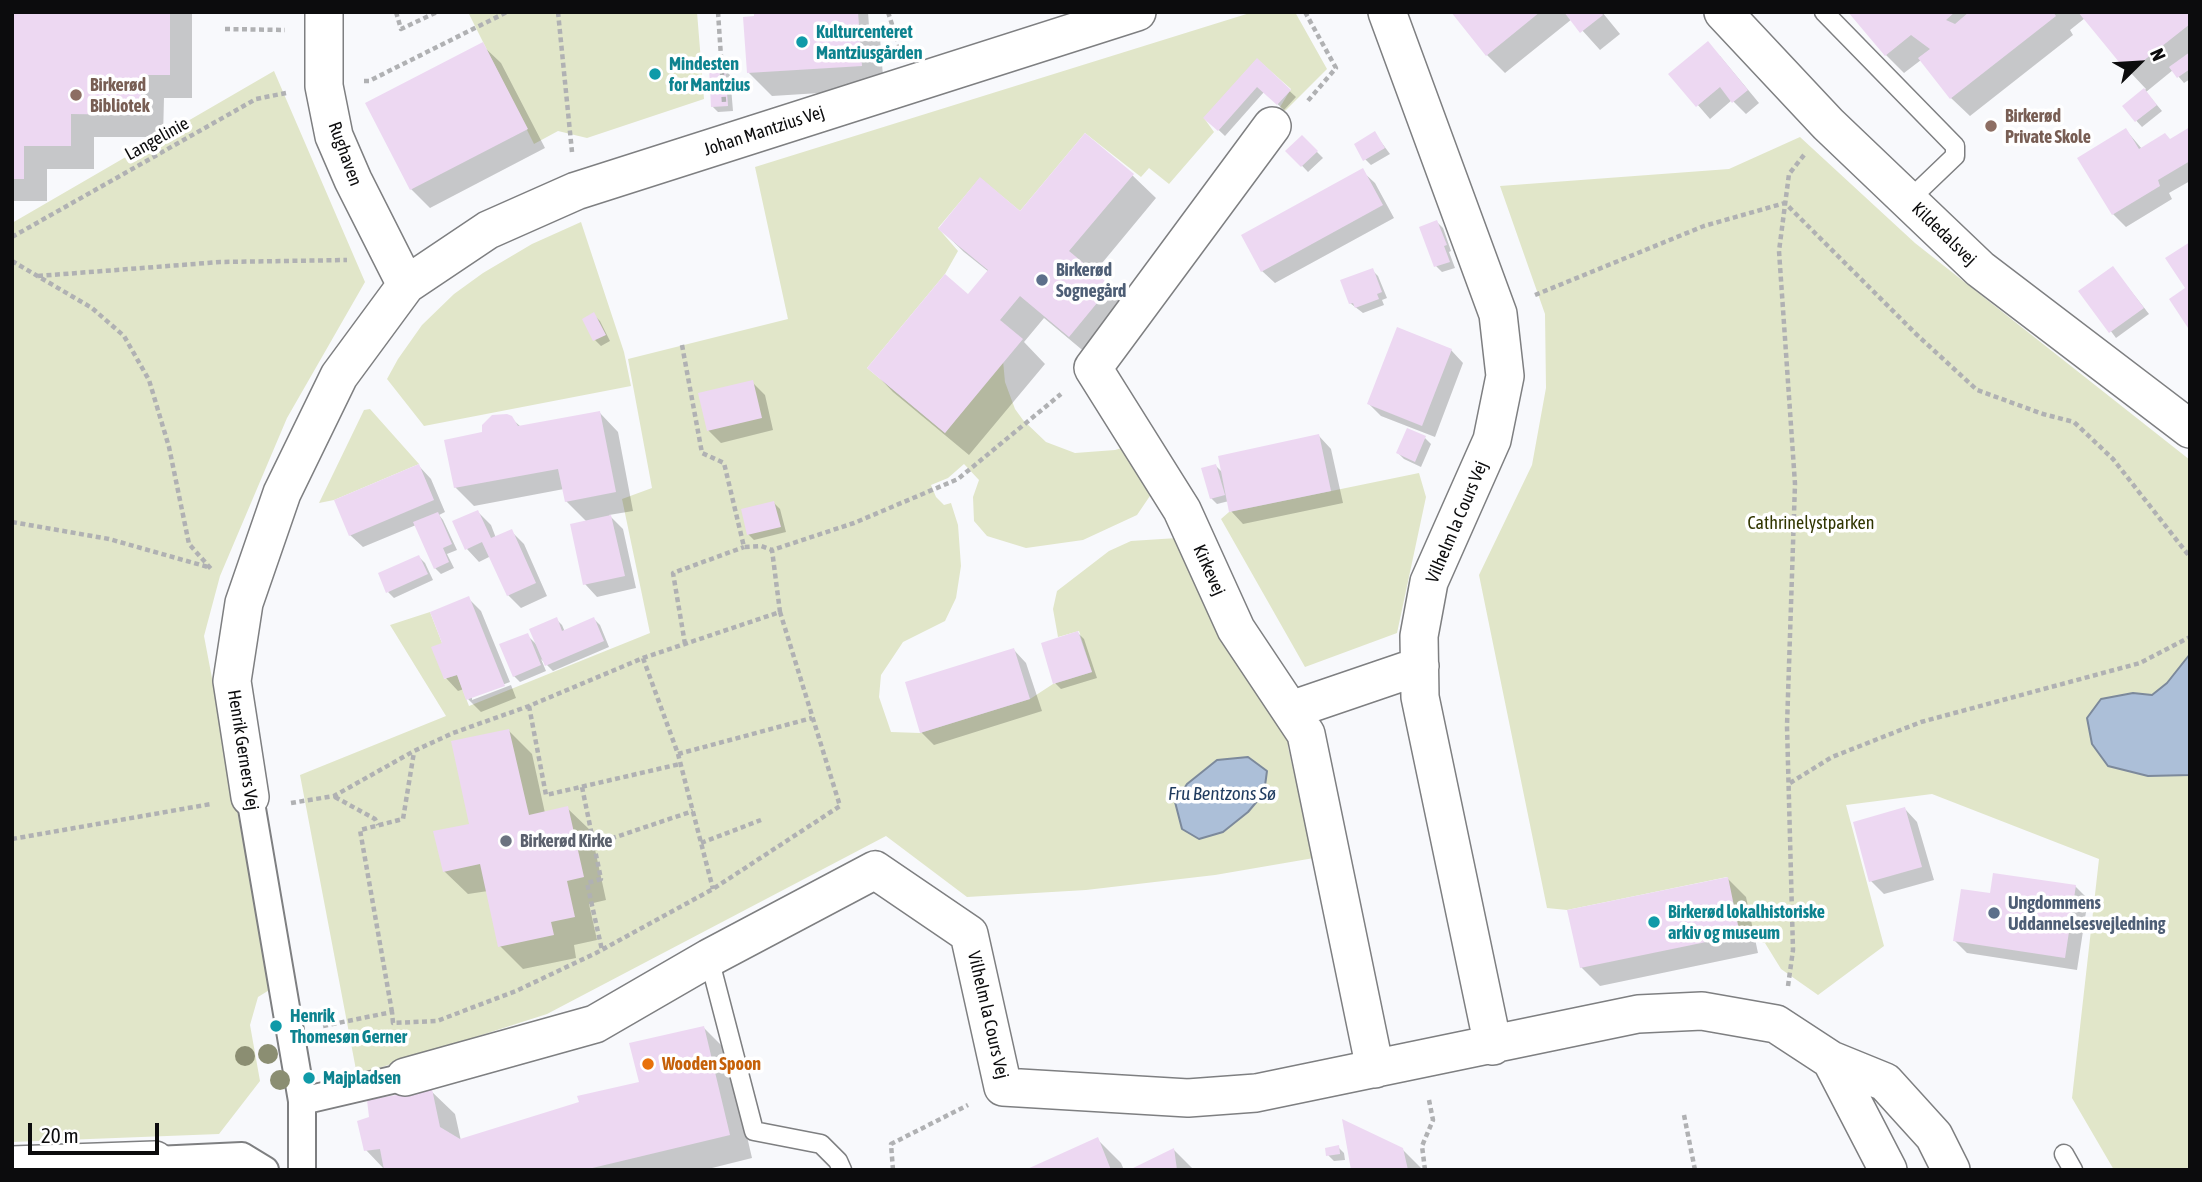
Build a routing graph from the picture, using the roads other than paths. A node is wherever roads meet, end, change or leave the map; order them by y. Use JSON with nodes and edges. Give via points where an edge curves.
{"nodes":[{"id":1,"x":1136,"y":12,"type":"edge"},
{"id":2,"x":1387,"y":12,"type":"edge"},
{"id":3,"x":1824,"y":12,"type":"edge"},
{"id":4,"x":1736,"y":16,"type":"edge"},
{"id":5,"x":324,"y":21,"type":"edge"},
{"id":6,"x":1272,"y":126,"type":"road end"},
{"id":7,"x":1909,"y":200,"type":"junction"},
{"id":8,"x":406,"y":285,"type":"junction"},
{"id":9,"x":2190,"y":429,"type":"edge"},
{"id":10,"x":1419,"y":666,"type":"junction"},
{"id":11,"x":1291,"y":710,"type":"junction"},
{"id":12,"x":251,"y":805,"type":"joint"},
{"id":13,"x":709,"y":958,"type":"junction"},
{"id":14,"x":1493,"y":1045,"type":"junction"},
{"id":15,"x":1831,"y":1060,"type":"junction"},
{"id":16,"x":1375,"y":1069,"type":"junction"},
{"id":17,"x":405,"y":1077,"type":"joint"},
{"id":18,"x":302,"y":1101,"type":"junction"},
{"id":19,"x":155,"y":1160,"type":"joint"},
{"id":20,"x":12,"y":1166,"type":"edge"},
{"id":21,"x":265,"y":1170,"type":"edge"},
{"id":22,"x":302,"y":1170,"type":"edge"},
{"id":23,"x":842,"y":1170,"type":"edge"},
{"id":24,"x":1888,"y":1170,"type":"edge"},
{"id":25,"x":1951,"y":1170,"type":"edge"}],
"edges":[{"from":1,"to":8,"type":"street","name":"Johan Mantzius Vej","via":[[576,191],[488,230]]},
{"from":2,"to":10,"type":"street","name":"Vilhelm la Cours Vej","via":[[1498,314],[1505,376],[1492,440],[1429,582],[1419,636]]},
{"from":3,"to":7,"type":"lane","via":[[1955,146],[1955,156]]},
{"from":4,"to":7,"type":"street","name":"Kildedalsvej","via":[[1828,124]]},
{"from":5,"to":8,"type":"street","name":"Rughaven","via":[[324,86],[334,136]]},
{"from":6,"to":11,"type":"street","name":"Kirkevej","via":[[1093,368],[1182,510],[1236,629]]},
{"from":7,"to":9,"type":"street","name":"Kildedalsvej","via":[[1980,269]]},
{"from":8,"to":12,"type":"street","name":"Henrik Gerners Vej","via":[[339,376],[282,493],[244,603],[232,681]]},
{"from":10,"to":11,"type":"street"},
{"from":10,"to":14,"type":"street","name":"Vilhelm la Cours Vej","via":[[1420,697]]},
{"from":11,"to":16,"type":"street","name":"Kirkevej","via":[[1306,734]]},
{"from":12,"to":18,"type":"street","name":"Henrik Gerners Vej"},
{"from":13,"to":16,"type":"street","name":"Vilhelm la Cours Vej","via":[[875,870],[969,934],[1003,1087],[1188,1098],[1255,1093]]},
{"from":13,"to":17,"type":"street","name":"Vilhelm la Cours Vej","via":[[595,1024]]},
{"from":13,"to":23,"type":"lane","via":[[754,1131],[821,1144]]},
{"from":14,"to":15,"type":"street","name":"Vilhelm la Cours Vej","via":[[1638,1014],[1702,1012],[1776,1024]]},
{"from":14,"to":16,"type":"street","name":"Vilhelm la Cours Vej"},
{"from":15,"to":24,"type":"street","name":"Vilhelm la Cours Vej"},
{"from":15,"to":25,"type":"street","name":"Vilhelm la Cours Vej","via":[[1885,1082],[1934,1136]]},
{"from":17,"to":18,"type":"street","name":"Vilhelm la Cours Vej"},
{"from":18,"to":22,"type":"street","name":"Henrik Gerners Vej"},
{"from":19,"to":20,"type":"street"},
{"from":19,"to":21,"type":"street","via":[[242,1156]]}]}
